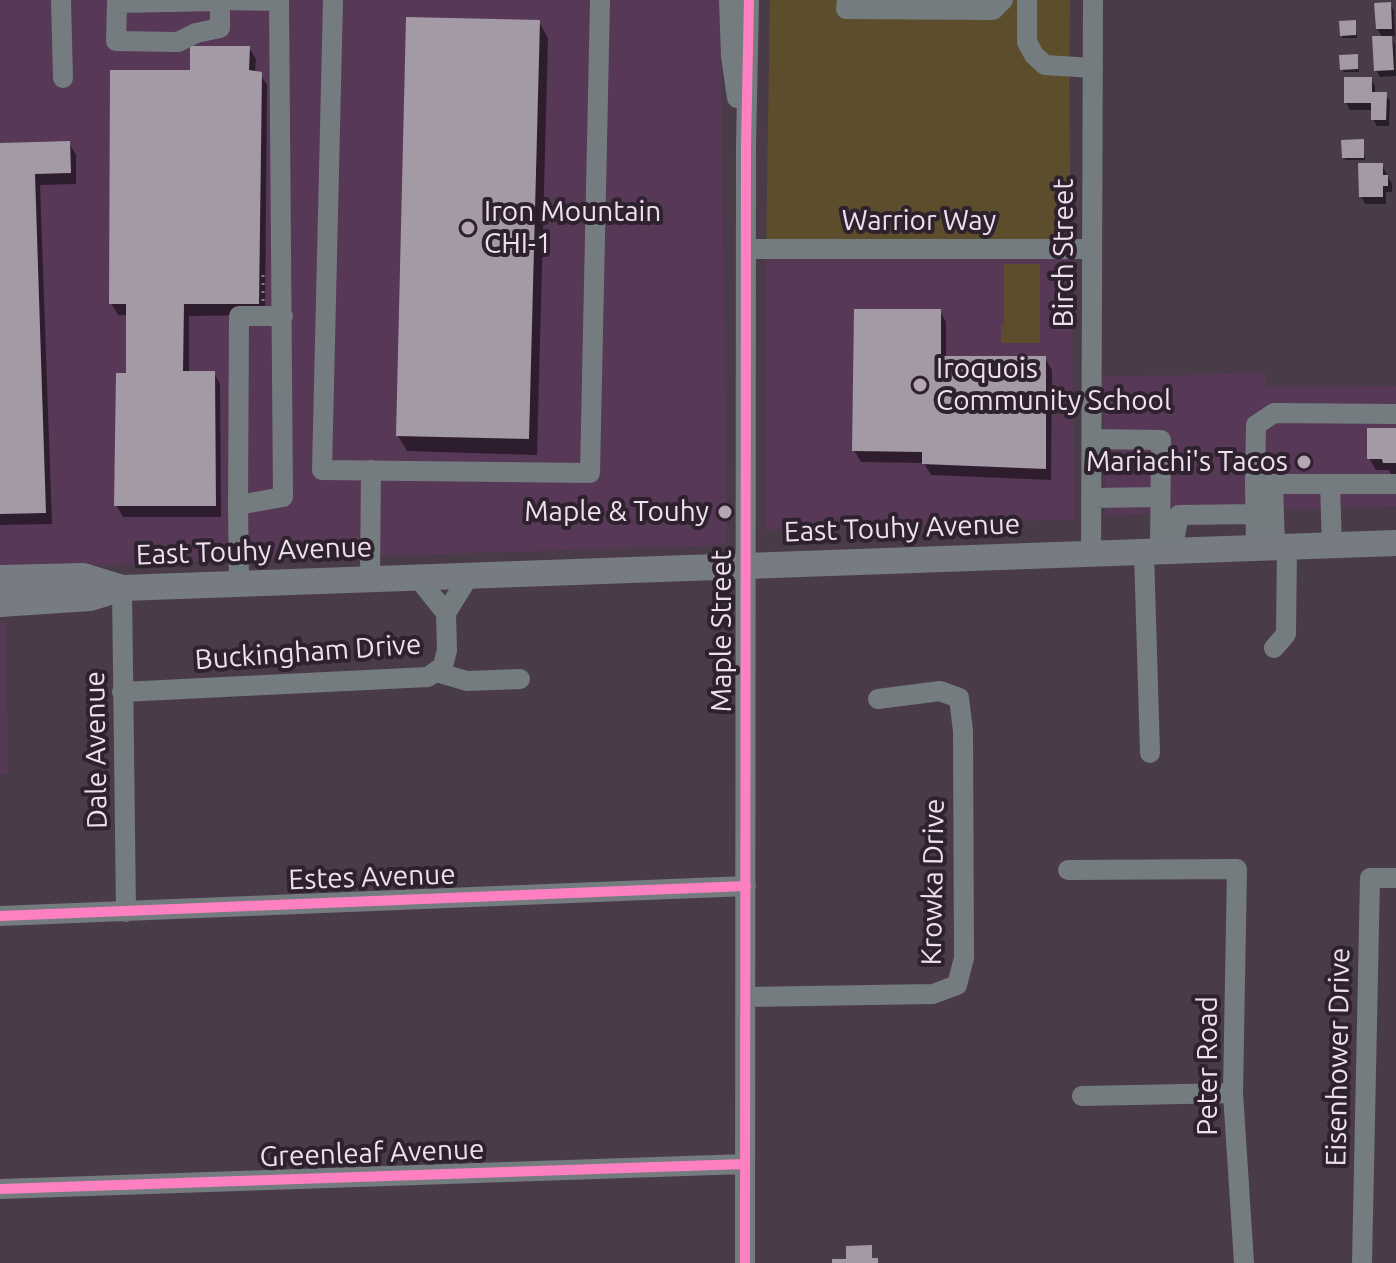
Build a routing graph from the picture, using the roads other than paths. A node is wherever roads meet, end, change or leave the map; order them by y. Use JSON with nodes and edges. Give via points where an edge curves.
{"nodes":[{"id":1,"x":61,"y":0,"type":"edge"},
{"id":2,"x":333,"y":0,"type":"edge"},
{"id":3,"x":600,"y":0,"type":"edge"},
{"id":4,"x":729,"y":0,"type":"edge"},
{"id":5,"x":749,"y":0,"type":"edge"},
{"id":6,"x":847,"y":0,"type":"edge"},
{"id":7,"x":1003,"y":0,"type":"edge"},
{"id":8,"x":1027,"y":0,"type":"edge"},
{"id":9,"x":1093,"y":0,"type":"edge"},
{"id":10,"x":220,"y":1,"type":"edge"},
{"id":11,"x":1093,"y":68,"type":"junction"},
{"id":12,"x":63,"y":78,"type":"dead end"},
{"id":13,"x":746,"y":145,"type":"junction"},
{"id":14,"x":746,"y":249,"type":"junction"},
{"id":15,"x":1092,"y":249,"type":"junction"},
{"id":16,"x":283,"y":316,"type":"junction"},
{"id":17,"x":1396,"y":414,"type":"edge"},
{"id":18,"x":1092,"y":439,"type":"junction"},
{"id":19,"x":371,"y":470,"type":"junction"},
{"id":20,"x":1264,"y":484,"type":"junction"},
{"id":21,"x":1330,"y":484,"type":"junction"},
{"id":22,"x":1396,"y":484,"type":"edge"},
{"id":23,"x":1160,"y":497,"type":"junction"},
{"id":24,"x":1091,"y":498,"type":"junction"},
{"id":25,"x":238,"y":505,"type":"junction"},
{"id":26,"x":1255,"y":514,"type":"junction"},
{"id":27,"x":1209,"y":515,"type":"junction"},
{"id":28,"x":1396,"y":543,"type":"edge"},
{"id":29,"x":1332,"y":546,"type":"junction"},
{"id":30,"x":1273,"y":548,"type":"junction"},
{"id":31,"x":1212,"y":550,"type":"junction"},
{"id":32,"x":1159,"y":551,"type":"junction"},
{"id":33,"x":1091,"y":554,"type":"junction"},
{"id":34,"x":746,"y":565,"type":"junction"},
{"id":35,"x":469,"y":576,"type":"junction"},
{"id":36,"x":0,"y":578,"type":"edge"},
{"id":37,"x":418,"y":578,"type":"junction"},
{"id":38,"x":370,"y":580,"type":"junction"},
{"id":39,"x":239,"y":584,"type":"junction"},
{"id":40,"x":122,"y":588,"type":"junction"},
{"id":41,"x":1,"y":605,"type":"edge"},
{"id":42,"x":446,"y":613,"type":"junction"},
{"id":43,"x":1274,"y":648,"type":"dead end"},
{"id":44,"x":436,"y":672,"type":"junction"},
{"id":45,"x":520,"y":679,"type":"dead end"},
{"id":46,"x":122,"y":692,"type":"junction"},
{"id":47,"x":878,"y":699,"type":"dead end"},
{"id":48,"x":1150,"y":753,"type":"dead end"},
{"id":49,"x":1068,"y":870,"type":"dead end"},
{"id":50,"x":1396,"y":878,"type":"edge"},
{"id":51,"x":746,"y":886,"type":"junction"},
{"id":52,"x":126,"y":912,"type":"junction"},
{"id":53,"x":0,"y":916,"type":"edge"},
{"id":54,"x":746,"y":997,"type":"junction"},
{"id":55,"x":1233,"y":1093,"type":"junction"},
{"id":56,"x":1082,"y":1096,"type":"dead end"},
{"id":57,"x":745,"y":1164,"type":"junction"},
{"id":58,"x":0,"y":1189,"type":"edge"},
{"id":59,"x":745,"y":1263,"type":"edge"},
{"id":60,"x":1244,"y":1263,"type":"edge"},
{"id":61,"x":1362,"y":1263,"type":"edge"}],
"edges":[{"from":1,"to":12,"type":"street"},
{"from":2,"to":19,"type":"street","via":[[322,470]]},
{"from":3,"to":19,"type":"street","via":[[590,473]]},
{"from":4,"to":13,"type":"street","name":"Maple Street","via":[[731,56]]},
{"from":5,"to":13,"type":"street","name":"Maple Street"},
{"from":6,"to":7,"type":"street","via":[[846,9],[993,10]]},
{"from":8,"to":11,"type":"street","via":[[1027,42],[1034,55],[1045,65]]},
{"from":9,"to":11,"type":"street","name":"Birch Street"},
{"from":10,"to":10,"type":"street","via":[[220,28],[178,42],[116,41],[117,3]]},
{"from":10,"to":16,"type":"street","via":[[279,1]]},
{"from":11,"to":15,"type":"street","name":"Birch Street"},
{"from":13,"to":14,"type":"street","name":"Maple Street"},
{"from":14,"to":15,"type":"street","name":"Warrior Way"},
{"from":14,"to":34,"type":"street","name":"Maple Street"},
{"from":15,"to":18,"type":"street","name":"Birch Street"},
{"from":16,"to":25,"type":"street","via":[[283,497]]},
{"from":16,"to":25,"type":"street","via":[[239,316]]},
{"from":17,"to":20,"type":"street","via":[[1274,413],[1256,425]]},
{"from":18,"to":23,"type":"street","via":[[1161,440]]},
{"from":18,"to":24,"type":"street","name":"Birch Street"},
{"from":19,"to":38,"type":"street"},
{"from":20,"to":21,"type":"street"},
{"from":20,"to":26,"type":"street"},
{"from":20,"to":30,"type":"street"},
{"from":21,"to":22,"type":"street"},
{"from":21,"to":29,"type":"street"},
{"from":23,"to":24,"type":"street"},
{"from":23,"to":32,"type":"street"},
{"from":24,"to":33,"type":"street","name":"Birch Street"},
{"from":25,"to":39,"type":"street"},
{"from":26,"to":27,"type":"street"},
{"from":26,"to":30,"type":"street"},
{"from":27,"to":31,"type":"street"},
{"from":27,"to":32,"type":"street","via":[[1179,515]]},
{"from":28,"to":29,"type":"main road","name":"East Touhy Avenue"},
{"from":29,"to":30,"type":"main road","name":"East Touhy Avenue"},
{"from":30,"to":31,"type":"main road","name":"East Touhy Avenue"},
{"from":30,"to":43,"type":"street","via":[[1286,634]]},
{"from":31,"to":32,"type":"main road","name":"East Touhy Avenue"},
{"from":32,"to":33,"type":"main road","name":"East Touhy Avenue"},
{"from":32,"to":48,"type":"street"},
{"from":33,"to":34,"type":"main road","name":"East Touhy Avenue"},
{"from":34,"to":35,"type":"main road","name":"East Touhy Avenue"},
{"from":34,"to":51,"type":"street","name":"Maple Street"},
{"from":35,"to":37,"type":"main road","name":"East Touhy Avenue"},
{"from":35,"to":42,"type":"street","name":"Buckingham Drive"},
{"from":36,"to":40,"type":"main road","name":"East Touhy Avenue","via":[[83,576]]},
{"from":37,"to":38,"type":"main road","name":"East Touhy Avenue"},
{"from":37,"to":42,"type":"street","name":"Buckingham Drive"},
{"from":38,"to":39,"type":"main road","name":"East Touhy Avenue"},
{"from":39,"to":40,"type":"main road","name":"East Touhy Avenue"},
{"from":40,"to":41,"type":"main road","name":"East Touhy Avenue","via":[[90,598]]},
{"from":40,"to":46,"type":"street","name":"Dale Avenue"},
{"from":42,"to":44,"type":"street","name":"Buckingham Drive","via":[[447,650]]},
{"from":44,"to":45,"type":"street","via":[[467,681]]},
{"from":44,"to":46,"type":"street","name":"Buckingham Drive","via":[[428,677]]},
{"from":46,"to":52,"type":"street","name":"Dale Avenue"},
{"from":47,"to":54,"type":"street","name":"Krowka Drive","via":[[940,691],[959,698],[964,958],[957,985],[933,994]]},
{"from":49,"to":55,"type":"street","name":"Peter Road","via":[[1237,869]]},
{"from":50,"to":61,"type":"street","name":"Eisenhower Drive","via":[[1370,878]]},
{"from":51,"to":52,"type":"street","name":"Estes Avenue"},
{"from":51,"to":54,"type":"street","name":"Maple Street"},
{"from":52,"to":53,"type":"street","name":"Estes Avenue"},
{"from":54,"to":57,"type":"street","name":"Maple Street"},
{"from":55,"to":56,"type":"street"},
{"from":55,"to":60,"type":"street","name":"Peter Road"},
{"from":57,"to":58,"type":"street","name":"Greenleaf Avenue"},
{"from":57,"to":59,"type":"street","name":"Maple Street"}]}
